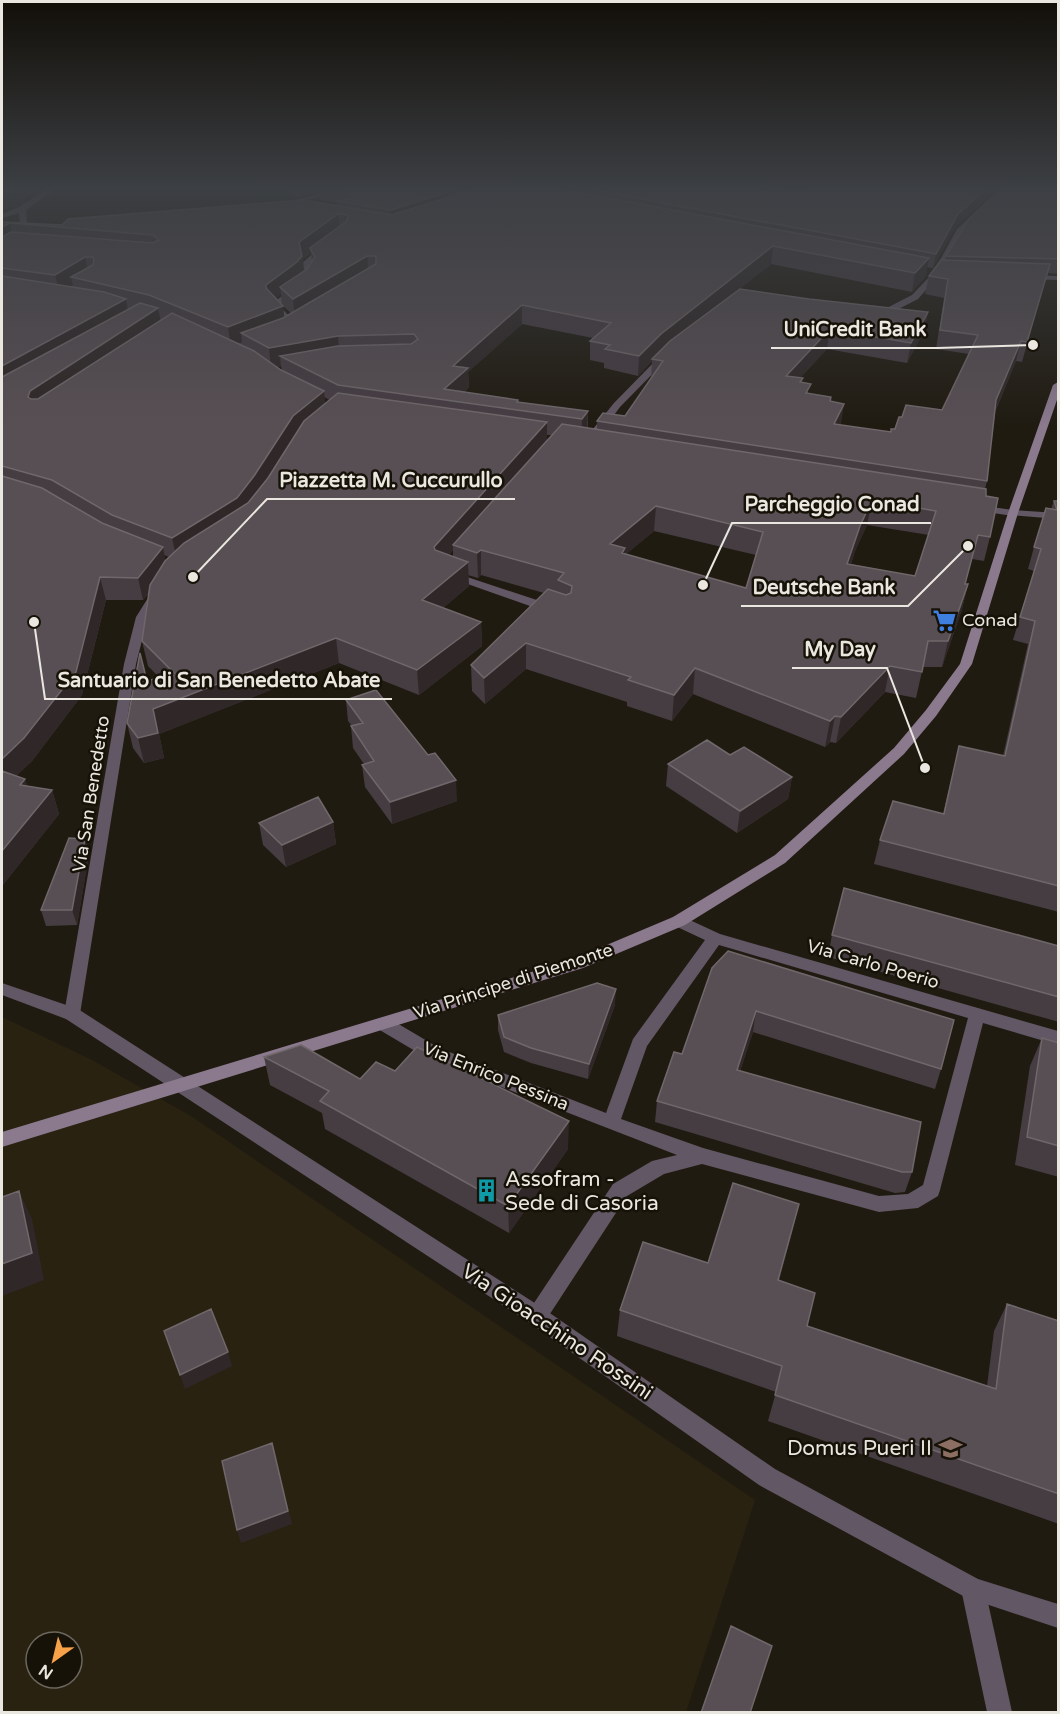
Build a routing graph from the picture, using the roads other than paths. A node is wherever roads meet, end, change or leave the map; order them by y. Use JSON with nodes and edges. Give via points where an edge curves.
{"nodes":[{"id":1,"x":307,"y":267,"type":"edge"},
{"id":2,"x":940,"y":267,"type":"edge"},
{"id":3,"x":925,"y":272,"type":"edge"},
{"id":4,"x":936,"y":274,"type":"junction"},
{"id":5,"x":948,"y":275,"type":"edge"},
{"id":6,"x":1014,"y":276,"type":"edge"},
{"id":7,"x":1059,"y":278,"type":"edge"},
{"id":8,"x":866,"y":318,"type":"edge"},
{"id":9,"x":288,"y":320,"type":"edge"},
{"id":10,"x":673,"y":350,"type":"edge"},
{"id":11,"x":1059,"y":385,"type":"edge"},
{"id":12,"x":592,"y":437,"type":"edge"},
{"id":13,"x":967,"y":506,"type":"edge"},
{"id":14,"x":1014,"y":513,"type":"junction"},
{"id":15,"x":1059,"y":516,"type":"edge"},
{"id":16,"x":450,"y":564,"type":"edge"},
{"id":17,"x":163,"y":582,"type":"edge"},
{"id":18,"x":565,"y":614,"type":"edge"},
{"id":19,"x":679,"y":921,"type":"junction"},
{"id":20,"x":715,"y":938,"type":"junction"},
{"id":21,"x":2,"y":989,"type":"edge"},
{"id":22,"x":72,"y":1014,"type":"junction"},
{"id":23,"x":978,"y":1015,"type":"junction"},
{"id":24,"x":384,"y":1024,"type":"junction"},
{"id":25,"x":1059,"y":1038,"type":"edge"},
{"id":26,"x":611,"y":1123,"type":"junction"},
{"id":27,"x":2,"y":1140,"type":"edge"},
{"id":28,"x":702,"y":1156,"type":"junction"},
{"id":29,"x":537,"y":1316,"type":"junction"},
{"id":30,"x":973,"y":1588,"type":"junction"},
{"id":31,"x":1059,"y":1616,"type":"edge"},
{"id":32,"x":1000,"y":1713,"type":"edge"}],
"edges":[{"from":1,"to":9,"type":"street","via":[[311,274],[304,284],[274,306]]},
{"from":2,"to":4,"type":"street"},
{"from":3,"to":4,"type":"street"},
{"from":4,"to":5,"type":"street"},
{"from":4,"to":8,"type":"street","via":[[901,306]]},
{"from":6,"to":7,"type":"street"},
{"from":10,"to":12,"type":"street","via":[[617,405]]},
{"from":11,"to":14,"type":"main road","name":"Via Principe di Piemonte"},
{"from":13,"to":14,"type":"street"},
{"from":14,"to":15,"type":"street"},
{"from":14,"to":19,"type":"main road","name":"Via Principe di Piemonte","via":[[966,664],[931,713],[866,783],[780,859]]},
{"from":16,"to":18,"type":"street","via":[[443,573]]},
{"from":17,"to":22,"type":"street","name":"Via San Benedetto","via":[[142,617],[130,664]]},
{"from":19,"to":20,"type":"street","name":"Via Carlo Poerio"},
{"from":19,"to":24,"type":"main road","name":"Via Principe di Piemonte","via":[[577,964]]},
{"from":20,"to":23,"type":"street","name":"Via Carlo Poerio"},
{"from":20,"to":26,"type":"street","via":[[639,1044]]},
{"from":21,"to":22,"type":"street","name":"Via Gioacchino Rossini"},
{"from":22,"to":29,"type":"street","name":"Via Gioacchino Rossini"},
{"from":23,"to":25,"type":"street","name":"Via Carlo Poerio"},
{"from":23,"to":28,"type":"street","name":"Via Enrico Pessina","via":[[931,1190],[911,1202],[879,1204]]},
{"from":24,"to":26,"type":"street","name":"Via Enrico Pessina","via":[[433,1053]]},
{"from":24,"to":27,"type":"main road","name":"Via Principe di Piemonte"},
{"from":26,"to":28,"type":"street","name":"Via Enrico Pessina"},
{"from":28,"to":29,"type":"street","via":[[658,1167],[620,1190]]},
{"from":29,"to":30,"type":"street","name":"Via Gioacchino Rossini","via":[[767,1477]]},
{"from":30,"to":31,"type":"street","name":"Via Gioacchino Rossini"},
{"from":30,"to":32,"type":"street"}]}
